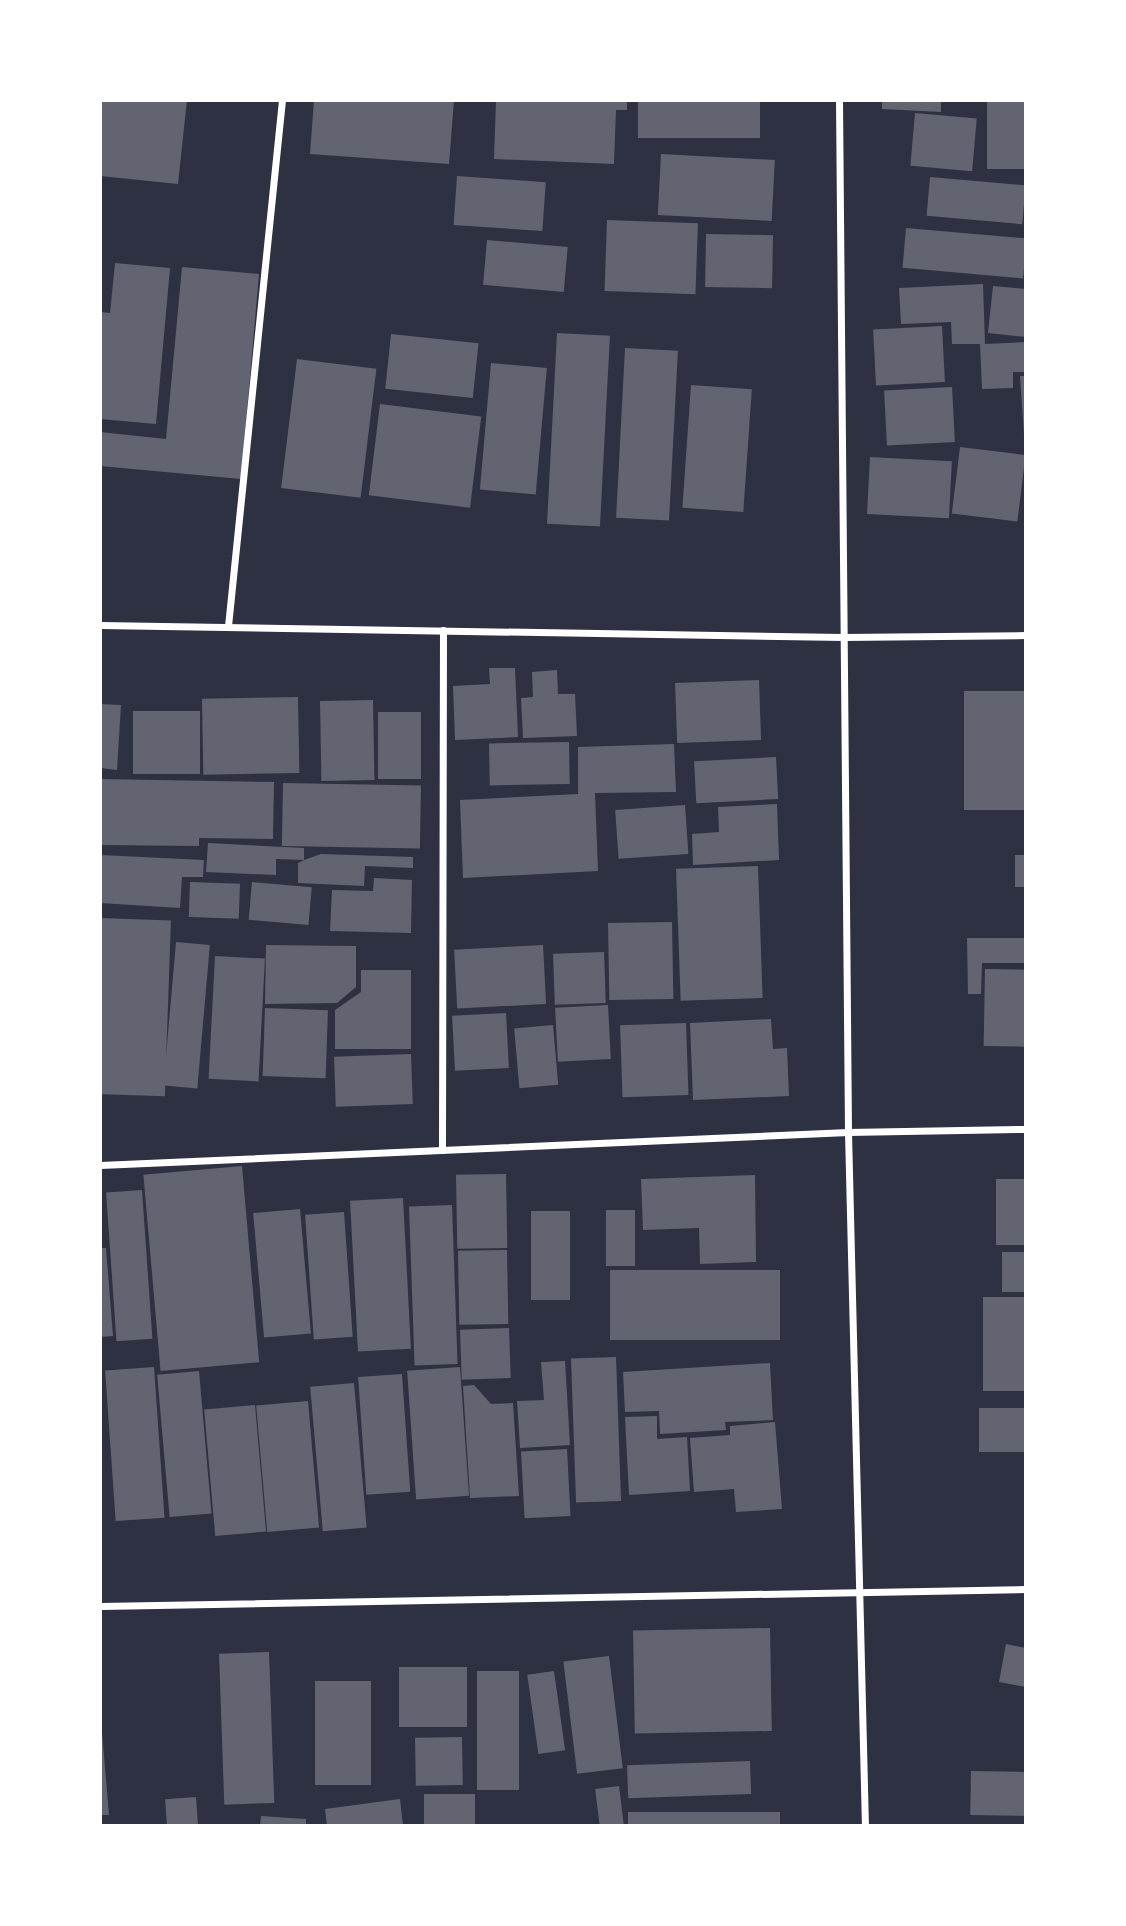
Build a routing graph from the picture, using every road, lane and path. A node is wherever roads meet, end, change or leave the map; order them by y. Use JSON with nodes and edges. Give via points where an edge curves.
{"nodes":[{"id":1,"x":282,"y":100,"type":"edge"},
{"id":2,"x":839,"y":100,"type":"edge"},
{"id":3,"x":100,"y":625,"type":"edge"},
{"id":4,"x":228,"y":625,"type":"junction"},
{"id":5,"x":443,"y":630,"type":"junction"},
{"id":6,"x":1026,"y":635,"type":"edge"},
{"id":7,"x":843,"y":637,"type":"junction"},
{"id":8,"x":1026,"y":1129,"type":"edge"},
{"id":9,"x":848,"y":1132,"type":"junction"},
{"id":10,"x":442,"y":1150,"type":"junction"},
{"id":11,"x":100,"y":1165,"type":"edge"},
{"id":12,"x":1026,"y":1589,"type":"edge"},
{"id":13,"x":858,"y":1593,"type":"junction"},
{"id":14,"x":100,"y":1606,"type":"edge"},
{"id":15,"x":865,"y":1826,"type":"edge"}],
"edges":[{"from":1,"to":4,"type":"street"},
{"from":2,"to":7,"type":"street"},
{"from":3,"to":4,"type":"street"},
{"from":4,"to":5,"type":"street"},
{"from":5,"to":7,"type":"street"},
{"from":5,"to":10,"type":"street"},
{"from":6,"to":7,"type":"street"},
{"from":7,"to":9,"type":"street"},
{"from":8,"to":9,"type":"street"},
{"from":9,"to":10,"type":"street"},
{"from":9,"to":13,"type":"street"},
{"from":10,"to":11,"type":"street"},
{"from":12,"to":13,"type":"street"},
{"from":13,"to":14,"type":"street"},
{"from":13,"to":15,"type":"street"}]}
